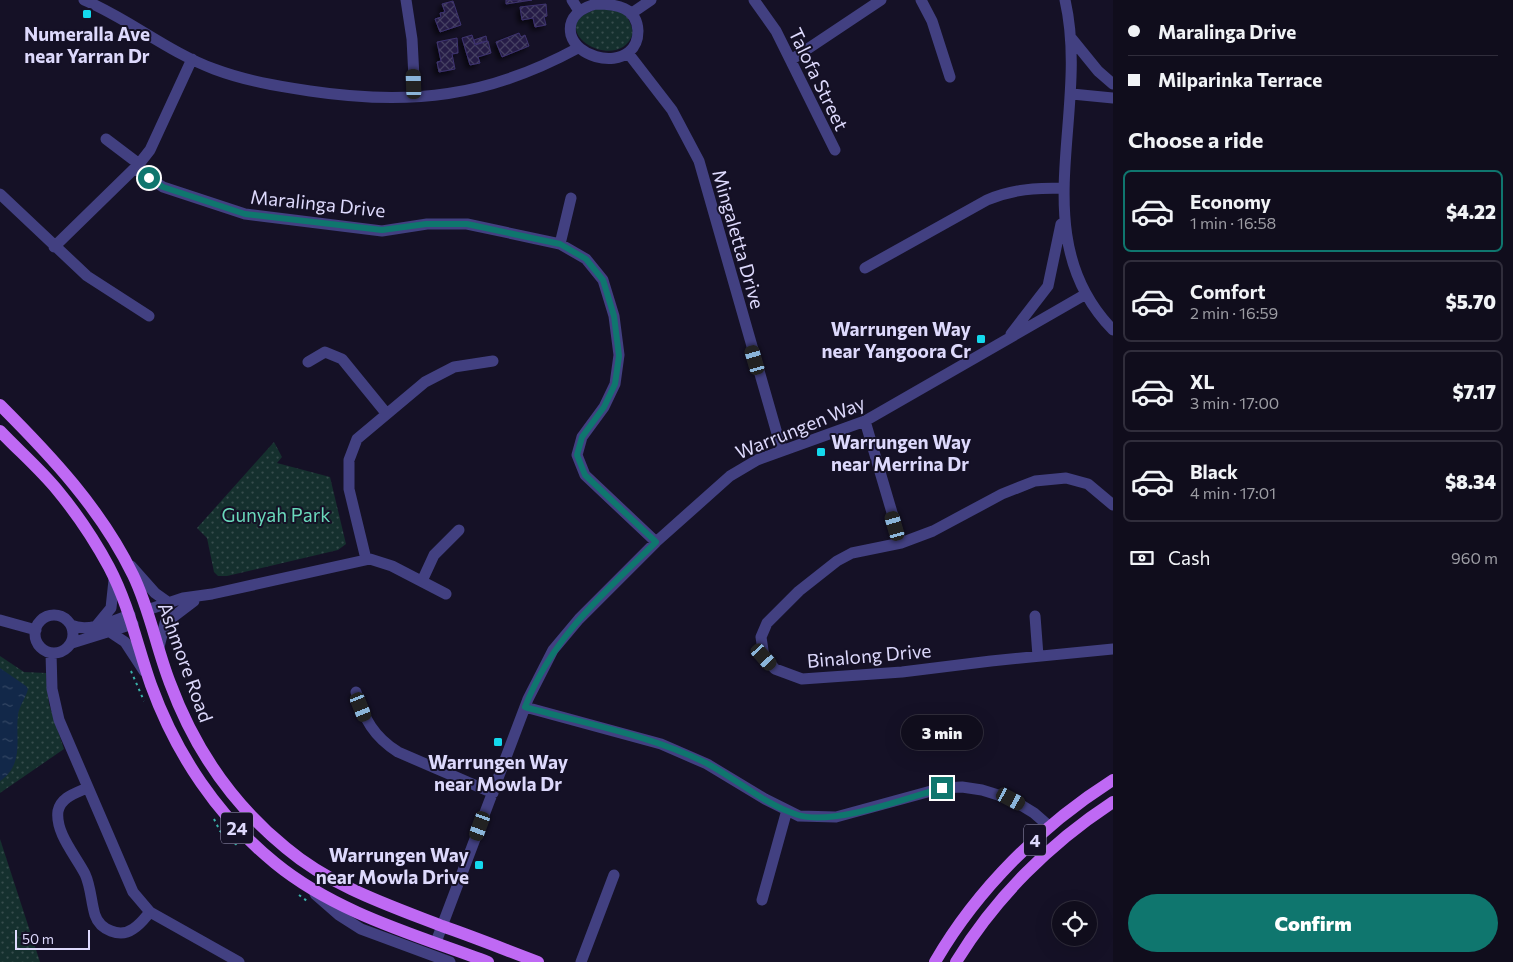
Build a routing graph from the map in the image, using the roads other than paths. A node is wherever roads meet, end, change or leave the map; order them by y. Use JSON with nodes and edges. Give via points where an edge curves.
{"nodes":[{"id":1,"x":84,"y":0,"type":"edge"},
{"id":2,"x":406,"y":0,"type":"edge"},
{"id":3,"x":572,"y":0,"type":"edge"},
{"id":4,"x":651,"y":0,"type":"edge"},
{"id":5,"x":754,"y":0,"type":"edge"},
{"id":6,"x":881,"y":0,"type":"edge"},
{"id":7,"x":921,"y":0,"type":"edge"},
{"id":8,"x":1065,"y":0,"type":"edge"},
{"id":9,"x":580,"y":11,"type":"junction"},
{"id":10,"x":632,"y":13,"type":"junction"},
{"id":11,"x":1072,"y":39,"type":"junction"},
{"id":12,"x":578,"y":48,"type":"junction"},
{"id":13,"x":628,"y":53,"type":"junction"},
{"id":14,"x":192,"y":59,"type":"junction"},
{"id":15,"x":791,"y":60,"type":"junction"},
{"id":16,"x":950,"y":77,"type":"dead end"},
{"id":17,"x":1113,"y":84,"type":"edge"},
{"id":18,"x":1072,"y":94,"type":"junction"},
{"id":19,"x":415,"y":97,"type":"junction"},
{"id":20,"x":1113,"y":98,"type":"edge"},
{"id":21,"x":106,"y":139,"type":"dead end"},
{"id":22,"x":835,"y":150,"type":"dead end"},
{"id":23,"x":137,"y":166,"type":"junction"},
{"id":24,"x":1064,"y":188,"type":"junction"},
{"id":25,"x":0,"y":194,"type":"edge"},
{"id":26,"x":571,"y":198,"type":"dead end"},
{"id":27,"x":1063,"y":206,"type":"junction"},
{"id":28,"x":560,"y":244,"type":"junction"},
{"id":29,"x":54,"y":247,"type":"junction"},
{"id":30,"x":865,"y":268,"type":"dead end"},
{"id":31,"x":1086,"y":294,"type":"junction"},
{"id":32,"x":150,"y":316,"type":"dead end"},
{"id":33,"x":1113,"y":330,"type":"edge"},
{"id":34,"x":1003,"y":343,"type":"junction"},
{"id":35,"x":493,"y":361,"type":"dead end"},
{"id":36,"x":308,"y":362,"type":"dead end"},
{"id":37,"x":0,"y":405,"type":"edge"},
{"id":38,"x":386,"y":413,"type":"junction"},
{"id":39,"x":865,"y":422,"type":"junction"},
{"id":40,"x":0,"y":431,"type":"edge"},
{"id":41,"x":782,"y":451,"type":"junction"},
{"id":42,"x":1113,"y":505,"type":"edge"},
{"id":43,"x":459,"y":530,"type":"dead end"},
{"id":44,"x":656,"y":542,"type":"junction"},
{"id":45,"x":900,"y":543,"type":"junction"},
{"id":46,"x":124,"y":557,"type":"junction"},
{"id":47,"x":366,"y":559,"type":"junction"},
{"id":48,"x":114,"y":580,"type":"junction"},
{"id":49,"x":422,"y":581,"type":"junction"},
{"id":50,"x":212,"y":594,"type":"junction"},
{"id":51,"x":446,"y":594,"type":"dead end"},
{"id":52,"x":194,"y":601,"type":"junction"},
{"id":53,"x":169,"y":603,"type":"junction"},
{"id":54,"x":148,"y":614,"type":"junction"},
{"id":55,"x":1035,"y":616,"type":"dead end"},
{"id":56,"x":0,"y":620,"type":"edge"},
{"id":57,"x":132,"y":620,"type":"junction"},
{"id":58,"x":71,"y":625,"type":"junction"},
{"id":59,"x":96,"y":626,"type":"junction"},
{"id":60,"x":36,"y":630,"type":"junction"},
{"id":61,"x":110,"y":632,"type":"junction"},
{"id":62,"x":72,"y":643,"type":"junction"},
{"id":63,"x":159,"y":647,"type":"junction"},
{"id":64,"x":1113,"y":650,"type":"edge"},
{"id":65,"x":52,"y":653,"type":"junction"},
{"id":66,"x":1038,"y":656,"type":"junction"},
{"id":67,"x":150,"y":681,"type":"junction"},
{"id":68,"x":356,"y":692,"type":"dead end"},
{"id":69,"x":525,"y":707,"type":"junction"},
{"id":70,"x":1113,"y":780,"type":"edge"},
{"id":71,"x":87,"y":788,"type":"junction"},
{"id":72,"x":493,"y":793,"type":"junction"},
{"id":73,"x":1113,"y":802,"type":"edge"},
{"id":74,"x":787,"y":810,"type":"junction"},
{"id":75,"x":1050,"y":826,"type":"junction"},
{"id":76,"x":614,"y":875,"type":"dead end"},
{"id":77,"x":300,"y":881,"type":"junction"},
{"id":78,"x":762,"y":900,"type":"dead end"},
{"id":79,"x":150,"y":912,"type":"junction"},
{"id":80,"x":443,"y":926,"type":"junction"},
{"id":81,"x":436,"y":942,"type":"junction"},
{"id":82,"x":239,"y":962,"type":"edge"},
{"id":83,"x":450,"y":962,"type":"edge"},
{"id":84,"x":488,"y":962,"type":"edge"},
{"id":85,"x":538,"y":962,"type":"edge"},
{"id":86,"x":581,"y":962,"type":"edge"},
{"id":87,"x":935,"y":962,"type":"edge"},
{"id":88,"x":956,"y":962,"type":"edge"}],
"edges":[{"from":1,"to":14,"type":"street"},
{"from":2,"to":19,"type":"street"},
{"from":3,"to":9,"type":"street"},
{"from":4,"to":10,"type":"street"},
{"from":5,"to":15,"type":"street","name":"Talofa Street"},
{"from":6,"to":15,"type":"street"},
{"from":7,"to":16,"type":"street","via":[[932,21]]},
{"from":8,"to":11,"type":"street"},
{"from":9,"to":10,"type":"street","via":[[596,4],[610,4]]},
{"from":9,"to":12,"type":"street","via":[[570,25]]},
{"from":10,"to":13,"type":"street","via":[[638,34]]},
{"from":11,"to":17,"type":"street"},
{"from":11,"to":18,"type":"street"},
{"from":12,"to":13,"type":"street","via":[[587,54],[608,58]]},
{"from":12,"to":19,"type":"street","via":[[498,84],[466,92]]},
{"from":13,"to":41,"type":"street","name":"Mingaletta Drive","via":[[672,110],[699,161]]},
{"from":14,"to":19,"type":"street","via":[[264,84],[357,96]]},
{"from":14,"to":23,"type":"street","via":[[150,150]]},
{"from":15,"to":22,"type":"street","name":"Talofa Street"},
{"from":18,"to":20,"type":"street"},
{"from":18,"to":24,"type":"street"},
{"from":21,"to":23,"type":"street","name":"Maralinga Drive"},
{"from":23,"to":28,"type":"street","name":"Maralinga Drive","via":[[163,187],[245,214],[382,230],[426,224],[467,224]]},
{"from":23,"to":29,"type":"street"},
{"from":24,"to":27,"type":"street"},
{"from":24,"to":30,"type":"street","via":[[1027,188],[1006,192]]},
{"from":25,"to":29,"type":"street"},
{"from":26,"to":28,"type":"street"},
{"from":27,"to":31,"type":"street","via":[[1065,236]]},
{"from":27,"to":34,"type":"street","via":[[1048,286]]},
{"from":28,"to":44,"type":"street","name":"Maralinga Drive","via":[[586,259],[603,280],[614,316],[619,356],[615,384],[604,407],[582,437],[577,455],[585,475]]},
{"from":29,"to":32,"type":"street","via":[[87,276]]},
{"from":31,"to":33,"type":"street"},
{"from":31,"to":34,"type":"street","name":"Warrungen Way"},
{"from":34,"to":39,"type":"street","name":"Warrungen Way"},
{"from":35,"to":38,"type":"street","via":[[454,367],[425,382]]},
{"from":36,"to":38,"type":"street","via":[[325,352],[342,359]]},
{"from":37,"to":46,"type":"main road","name":"Ashmore Road","number":"24","via":[[69,477]]},
{"from":38,"to":47,"type":"street","via":[[357,439],[349,460],[349,489]]},
{"from":39,"to":41,"type":"street","name":"Warrungen Way"},
{"from":39,"to":45,"type":"street"},
{"from":40,"to":48,"type":"main road","name":"Ashmore Road","number":"24","via":[[58,491],[84,527]]},
{"from":41,"to":44,"type":"street","name":"Warrungen Way","via":[[757,460],[730,476]]},
{"from":42,"to":45,"type":"street","name":"Binalong Drive","via":[[1088,484],[1066,478],[1035,481],[1002,494],[933,531]]},
{"from":43,"to":49,"type":"street","via":[[434,555]]},
{"from":44,"to":69,"type":"street","name":"Warrungen Way","via":[[579,619],[553,650]]},
{"from":45,"to":66,"type":"street","name":"Binalong Drive","via":[[852,553],[799,591],[768,623],[761,637],[764,657],[775,669],[802,679],[902,672]]},
{"from":46,"to":53,"type":"street","via":[[155,594]]},
{"from":46,"to":54,"type":"main road","name":"Ashmore Road","number":"24"},
{"from":47,"to":49,"type":"street","via":[[384,562]]},
{"from":47,"to":50,"type":"street"},
{"from":48,"to":57,"type":"main road","name":"Ashmore Road","number":"24"},
{"from":48,"to":59,"type":"street","via":[[111,608]]},
{"from":49,"to":51,"type":"street"},
{"from":50,"to":52,"type":"street"},
{"from":50,"to":53,"type":"street","via":[[190,596]]},
{"from":52,"to":54,"type":"street"},
{"from":52,"to":63,"type":"street","via":[[166,622]]},
{"from":53,"to":54,"type":"street"},
{"from":54,"to":57,"type":"main road"},
{"from":54,"to":63,"type":"main road","name":"Ashmore Road","number":"24"},
{"from":55,"to":66,"type":"street"},
{"from":56,"to":60,"type":"street"},
{"from":57,"to":59,"type":"street"},
{"from":57,"to":61,"type":"street"},
{"from":57,"to":67,"type":"main road","name":"Ashmore Road","number":"24"},
{"from":58,"to":59,"type":"street","via":[[83,628]]},
{"from":58,"to":60,"type":"street","via":[[54,615],[44,618]]},
{"from":58,"to":62,"type":"street"},
{"from":60,"to":65,"type":"street","via":[[38,645]]},
{"from":61,"to":62,"type":"street"},
{"from":61,"to":67,"type":"street","via":[[125,642]]},
{"from":62,"to":65,"type":"street","via":[[62,652]]},
{"from":63,"to":80,"type":"main road","name":"Ashmore Road","number":"24","via":[[169,682],[204,755],[246,812],[286,849],[323,874],[387,905]]},
{"from":64,"to":66,"type":"street","name":"Binalong Drive"},
{"from":65,"to":71,"type":"street","via":[[52,689],[62,729]]},
{"from":67,"to":77,"type":"main road","name":"Ashmore Road","number":"24","via":[[179,748],[204,788],[235,826],[276,864]]},
{"from":68,"to":72,"type":"street","via":[[367,723],[385,743],[398,752]]},
{"from":69,"to":72,"type":"street","name":"Warrungen Way"},
{"from":69,"to":74,"type":"street","via":[[661,744],[707,764]]},
{"from":70,"to":75,"type":"main road","number":"4"},
{"from":71,"to":79,"type":"street","via":[[132,892]]},
{"from":71,"to":79,"type":"street","via":[[64,800],[58,817],[66,840],[88,881],[96,918],[107,929],[123,932],[134,929]]},
{"from":72,"to":80,"type":"street","name":"Warrungen Way"},
{"from":73,"to":88,"type":"main road","number":"4","via":[[1077,827],[1029,870],[986,918]]},
{"from":74,"to":75,"type":"street","via":[[799,816],[836,817],[942,788],[962,787],[1011,799]]},
{"from":74,"to":78,"type":"street"},
{"from":75,"to":87,"type":"main road","number":"4","via":[[993,883],[954,930]]},
{"from":76,"to":86,"type":"street"},
{"from":77,"to":81,"type":"main road","name":"Ashmore Road","number":"24","via":[[357,912]]},
{"from":77,"to":83,"type":"street","via":[[338,915],[361,929]]},
{"from":79,"to":82,"type":"street"},
{"from":80,"to":81,"type":"street","name":"Warrungen Way"},
{"from":80,"to":85,"type":"main road","name":"Ashmore Road","number":"24"},
{"from":81,"to":84,"type":"main road","name":"Ashmore Road","number":"24"}]}
